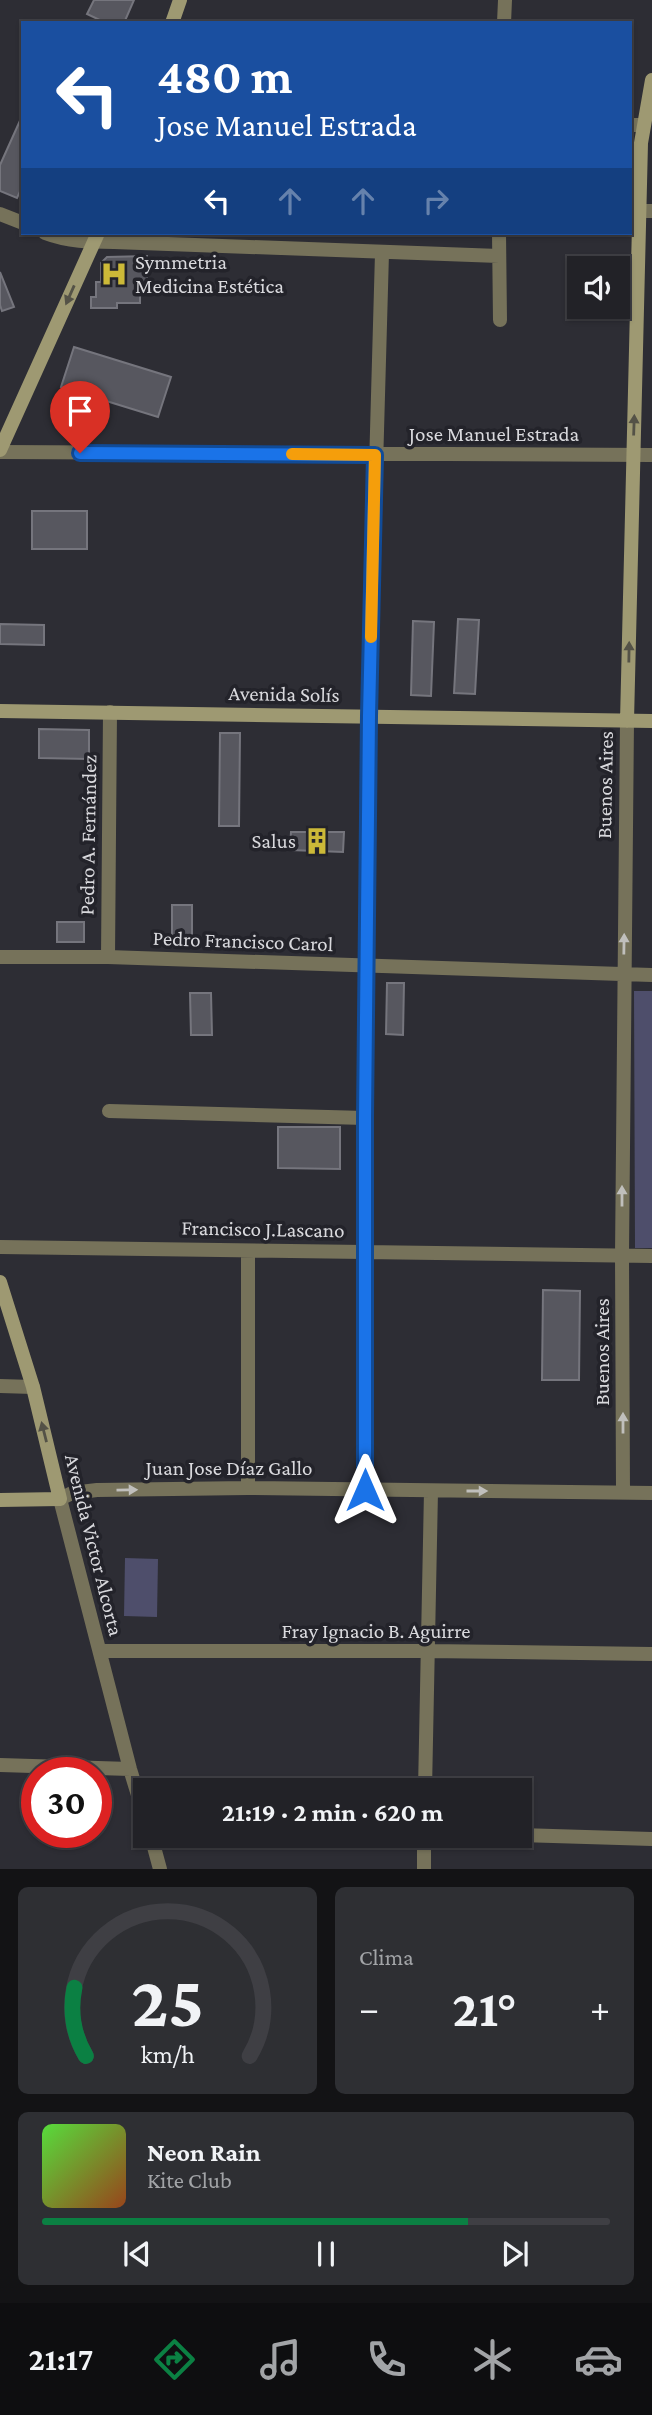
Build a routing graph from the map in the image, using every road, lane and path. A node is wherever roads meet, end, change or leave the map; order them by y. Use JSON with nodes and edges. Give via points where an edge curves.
{"nodes":[{"id":1,"x":180,"y":0,"type":"edge"},
{"id":2,"x":505,"y":0,"type":"edge"},
{"id":3,"x":173,"y":21,"type":"edge"},
{"id":4,"x":504,"y":21,"type":"edge"},
{"id":5,"x":652,"y":80,"type":"edge"},
{"id":6,"x":636,"y":125,"type":"edge"},
{"id":7,"x":646,"y":211,"type":"edge"},
{"id":8,"x":0,"y":214,"type":"edge"},
{"id":9,"x":21,"y":222,"type":"edge"},
{"id":10,"x":50,"y":235,"type":"edge"},
{"id":11,"x":499,"y":235,"type":"edge"},
{"id":12,"x":96,"y":237,"type":"edge"},
{"id":13,"x":382,"y":253,"type":"junction"},
{"id":14,"x":499,"y":256,"type":"junction"},
{"id":15,"x":500,"y":320,"type":"dead end"},
{"id":16,"x":0,"y":451,"type":"edge"},
{"id":17,"x":375,"y":455,"type":"junction"},
{"id":18,"x":633,"y":455,"type":"junction"},
{"id":19,"x":652,"y":455,"type":"edge"},
{"id":20,"x":0,"y":711,"type":"edge"},
{"id":21,"x":110,"y":712,"type":"junction"},
{"id":22,"x":369,"y":716,"type":"junction"},
{"id":23,"x":627,"y":720,"type":"junction"},
{"id":24,"x":652,"y":721,"type":"edge"},
{"id":25,"x":0,"y":957,"type":"edge"},
{"id":26,"x":108,"y":957,"type":"junction"},
{"id":27,"x":368,"y":966,"type":"junction"},
{"id":28,"x":624,"y":974,"type":"junction"},
{"id":29,"x":652,"y":975,"type":"edge"},
{"id":30,"x":109,"y":1111,"type":"dead end"},
{"id":31,"x":365,"y":1118,"type":"junction"},
{"id":32,"x":0,"y":1247,"type":"edge"},
{"id":33,"x":248,"y":1251,"type":"junction"},
{"id":34,"x":364,"y":1251,"type":"junction"},
{"id":35,"x":622,"y":1255,"type":"junction"},
{"id":36,"x":652,"y":1256,"type":"edge"},
{"id":37,"x":0,"y":1282,"type":"edge"},
{"id":38,"x":0,"y":1385,"type":"edge"},
{"id":39,"x":33,"y":1387,"type":"junction"},
{"id":40,"x":248,"y":1488,"type":"junction"},
{"id":41,"x":365,"y":1490,"type":"junction"},
{"id":42,"x":430,"y":1491,"type":"junction"},
{"id":43,"x":623,"y":1491,"type":"junction"},
{"id":44,"x":652,"y":1493,"type":"edge"},
{"id":45,"x":60,"y":1499,"type":"junction"},
{"id":46,"x":0,"y":1500,"type":"edge"},
{"id":47,"x":100,"y":1651,"type":"junction"},
{"id":48,"x":427,"y":1651,"type":"junction"},
{"id":49,"x":652,"y":1654,"type":"edge"},
{"id":50,"x":0,"y":1765,"type":"edge"},
{"id":51,"x":130,"y":1769,"type":"junction"},
{"id":52,"x":425,"y":1778,"type":"edge"},
{"id":53,"x":133,"y":1779,"type":"edge"},
{"id":54,"x":532,"y":1835,"type":"edge"},
{"id":55,"x":652,"y":1839,"type":"edge"},
{"id":56,"x":154,"y":1848,"type":"edge"},
{"id":57,"x":424,"y":1848,"type":"edge"},
{"id":58,"x":160,"y":1869,"type":"edge"},
{"id":59,"x":424,"y":1869,"type":"edge"}],
"edges":[{"from":1,"to":3,"type":"main road"},
{"from":2,"to":4,"type":"street"},
{"from":5,"to":6,"type":"main road","name":"Buenos Aires"},
{"from":6,"to":7,"type":"main road","name":"Buenos Aires"},
{"from":18,"to":7,"type":"main road","name":"Buenos Aires","one_way":true},
{"from":8,"to":9,"type":"street"},
{"from":10,"to":12,"type":"street","via":[[64,240]]},
{"from":11,"to":14,"type":"street"},
{"from":12,"to":13,"type":"street"},
{"from":12,"to":16,"type":"main road","one_way":true},
{"from":13,"to":14,"type":"street"},
{"from":13,"to":17,"type":"street"},
{"from":14,"to":15,"type":"street"},
{"from":16,"to":17,"type":"street","name":"Jose Manuel Estrada"},
{"from":17,"to":18,"type":"street","name":"Jose Manuel Estrada"},
{"from":17,"to":22,"type":"street"},
{"from":18,"to":19,"type":"street","name":"Jose Manuel Estrada"},
{"from":23,"to":18,"type":"main road","name":"Buenos Aires","one_way":true},
{"from":20,"to":21,"type":"main road","name":"Avenida Solís"},
{"from":21,"to":22,"type":"main road","name":"Avenida Solís"},
{"from":21,"to":26,"type":"street","name":"Pedro A. Fernández"},
{"from":22,"to":23,"type":"main road","name":"Avenida Solís"},
{"from":22,"to":27,"type":"street"},
{"from":23,"to":24,"type":"main road","name":"Avenida Solís"},
{"from":28,"to":23,"type":"street","name":"Buenos Aires","one_way":true},
{"from":25,"to":26,"type":"street","name":"Pedro Francisco Carol"},
{"from":26,"to":27,"type":"street","name":"Pedro Francisco Carol"},
{"from":27,"to":28,"type":"street","name":"Pedro Francisco Carol"},
{"from":27,"to":31,"type":"street"},
{"from":28,"to":29,"type":"street","name":"Pedro Francisco Carol"},
{"from":35,"to":28,"type":"street","name":"Buenos Aires","one_way":true},
{"from":30,"to":31,"type":"street"},
{"from":31,"to":34,"type":"street"},
{"from":32,"to":33,"type":"street","name":"Francisco J.Lascano"},
{"from":33,"to":34,"type":"street","name":"Francisco J.Lascano"},
{"from":33,"to":40,"type":"street"},
{"from":34,"to":35,"type":"street","name":"Francisco J.Lascano"},
{"from":34,"to":41,"type":"street"},
{"from":35,"to":36,"type":"street","name":"Francisco J.Lascano"},
{"from":43,"to":35,"type":"street","name":"Buenos Aires","one_way":true},
{"from":37,"to":39,"type":"main road","name":"Avenida Victor Alcorta"},
{"from":38,"to":39,"type":"street"},
{"from":45,"to":39,"type":"main road","name":"Avenida Victor Alcorta","one_way":true},
{"from":40,"to":41,"type":"street","name":"Juan Jose Díaz Gallo"},
{"from":45,"to":40,"type":"street","name":"Juan Jose Díaz Gallo","one_way":true,"via":[[97,1490]]},
{"from":41,"to":42,"type":"street","name":"Juan Jose Díaz Gallo"},
{"from":42,"to":43,"type":"street","name":"Juan Jose Díaz Gallo","one_way":true},
{"from":42,"to":48,"type":"street"},
{"from":43,"to":44,"type":"street","name":"Juan Jose Díaz Gallo"},
{"from":45,"to":46,"type":"main road"},
{"from":45,"to":47,"type":"street","name":"Avenida Victor Alcorta"},
{"from":47,"to":48,"type":"street","name":"Fray Ignacio B. Aguirre"},
{"from":47,"to":51,"type":"street","name":"Avenida Victor Alcorta"},
{"from":48,"to":49,"type":"street","name":"Fray Ignacio B. Aguirre"},
{"from":48,"to":52,"type":"street"},
{"from":50,"to":51,"type":"street"},
{"from":51,"to":53,"type":"street","name":"Avenida Victor Alcorta"},
{"from":54,"to":55,"type":"street"},
{"from":56,"to":58,"type":"street"},
{"from":57,"to":59,"type":"street"}]}
